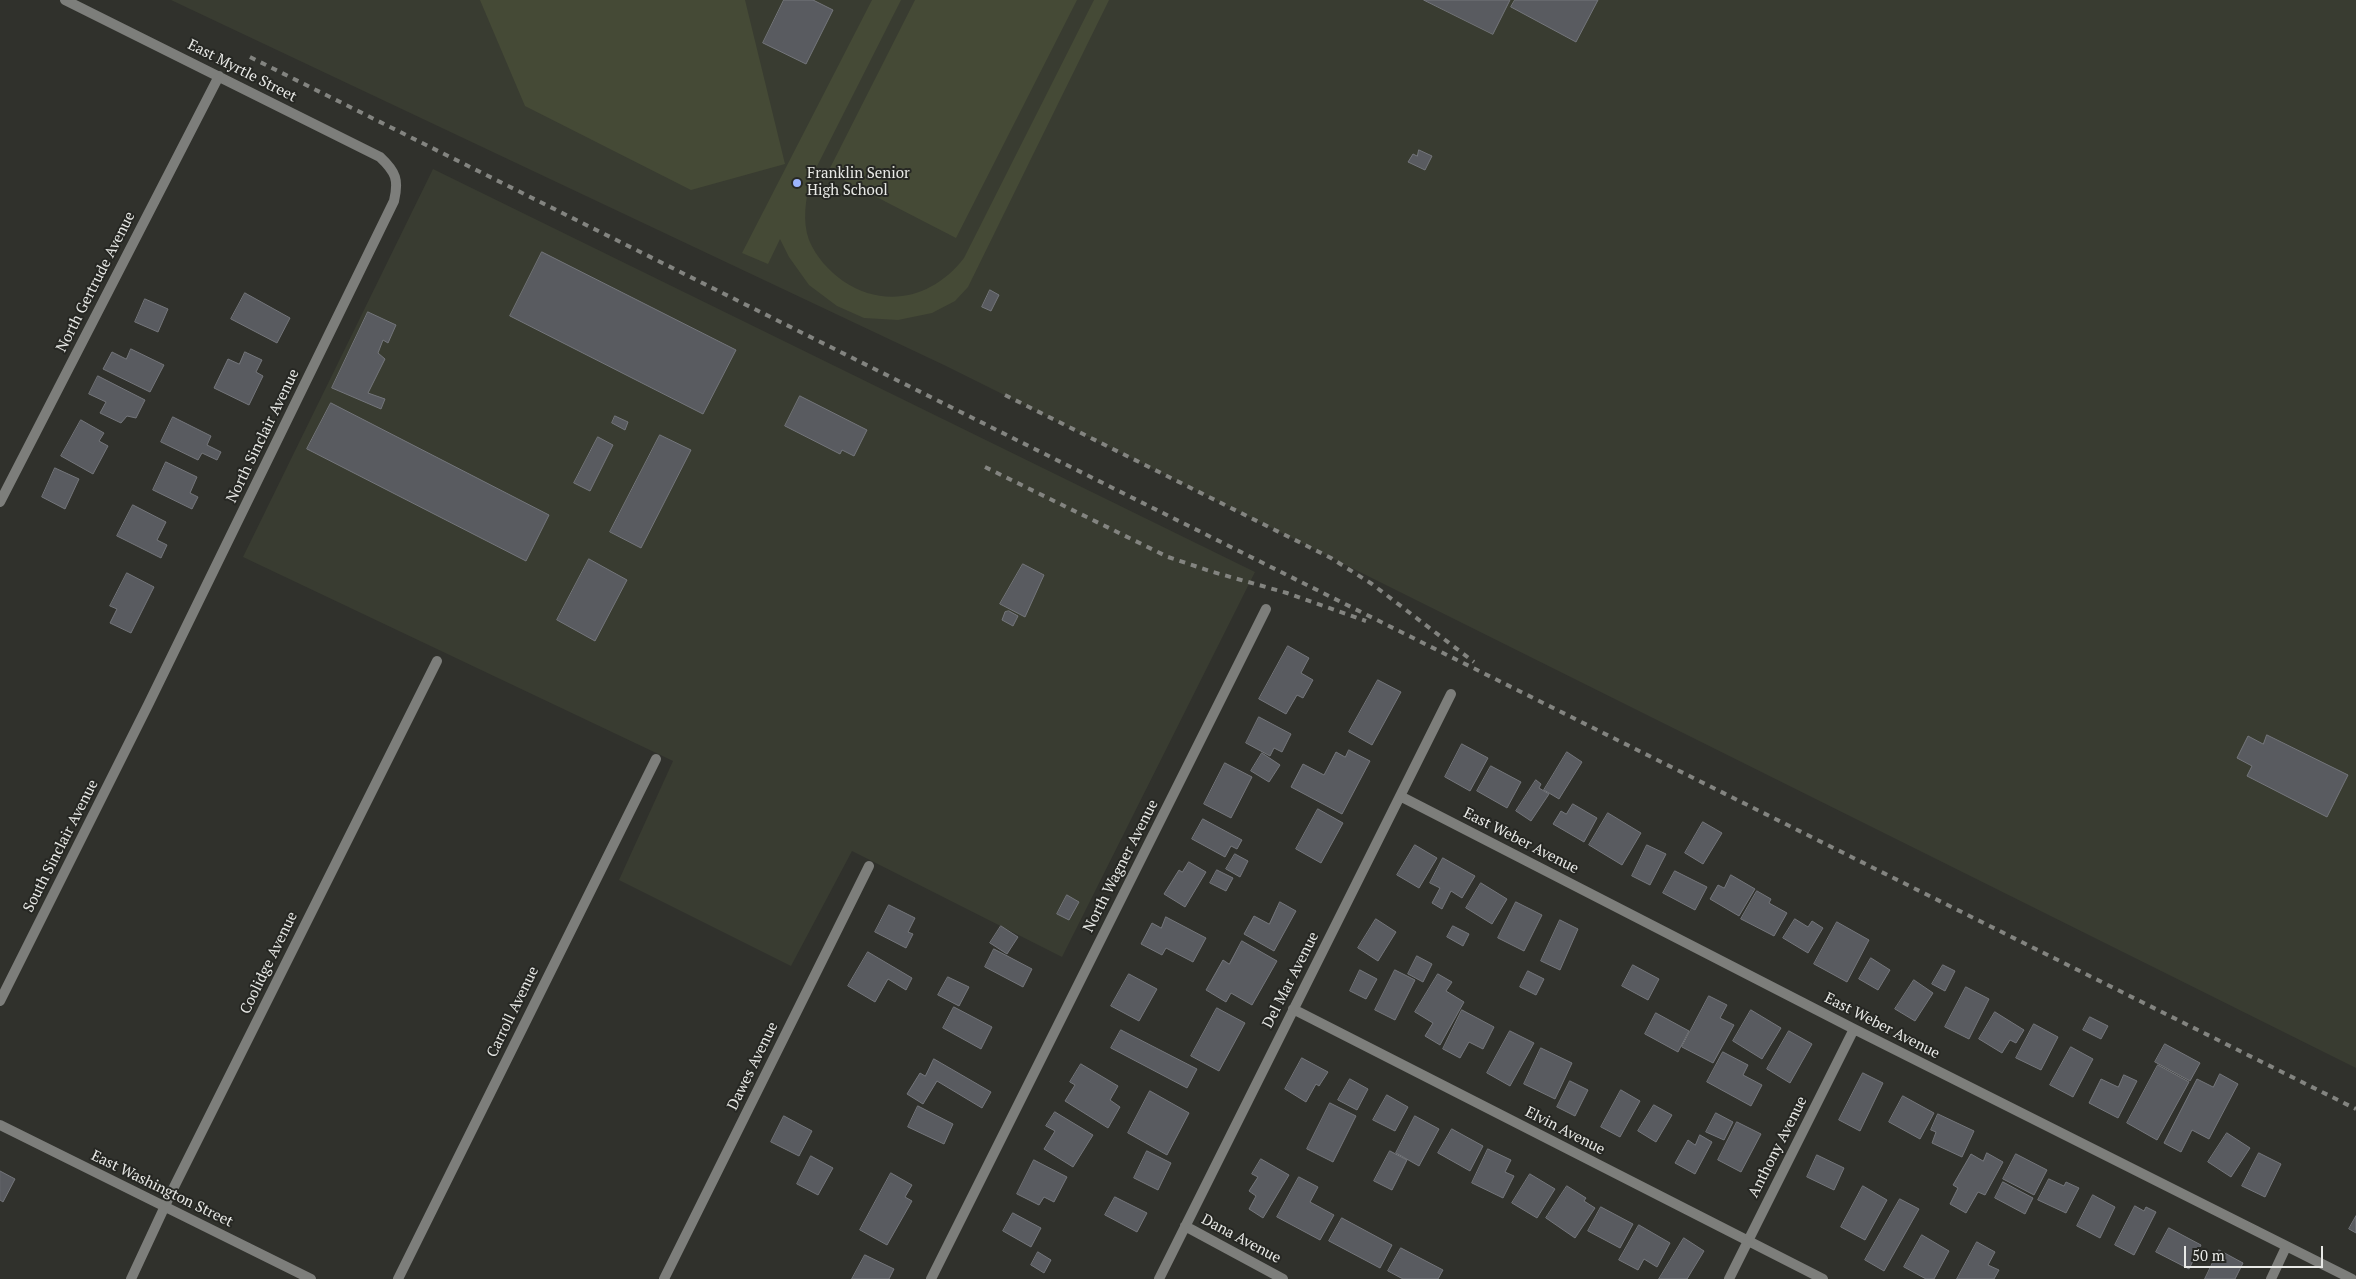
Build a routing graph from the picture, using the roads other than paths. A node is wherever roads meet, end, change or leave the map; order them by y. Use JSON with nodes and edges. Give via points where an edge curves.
{"nodes":[{"id":1,"x":65,"y":0,"type":"edge"},
{"id":2,"x":219,"y":76,"type":"junction"},
{"id":3,"x":396,"y":178,"type":"joint"},
{"id":4,"x":0,"y":502,"type":"edge"},
{"id":5,"x":1266,"y":610,"type":"dead end"},
{"id":6,"x":436,"y":661,"type":"dead end"},
{"id":7,"x":1451,"y":694,"type":"dead end"},
{"id":8,"x":148,"y":706,"type":"joint"},
{"id":9,"x":656,"y":759,"type":"dead end"},
{"id":10,"x":1400,"y":796,"type":"junction"},
{"id":11,"x":869,"y":866,"type":"dead end"},
{"id":12,"x":0,"y":1001,"type":"edge"},
{"id":13,"x":1294,"y":1009,"type":"junction"},
{"id":14,"x":1854,"y":1029,"type":"junction"},
{"id":15,"x":0,"y":1125,"type":"edge"},
{"id":16,"x":166,"y":1207,"type":"junction"},
{"id":17,"x":1185,"y":1226,"type":"junction"},
{"id":18,"x":1748,"y":1241,"type":"junction"},
{"id":19,"x":2286,"y":1247,"type":"junction"},
{"id":20,"x":131,"y":1279,"type":"edge"},
{"id":21,"x":310,"y":1279,"type":"edge"},
{"id":22,"x":398,"y":1279,"type":"edge"},
{"id":23,"x":664,"y":1279,"type":"edge"},
{"id":24,"x":931,"y":1279,"type":"edge"},
{"id":25,"x":1158,"y":1279,"type":"edge"},
{"id":26,"x":1283,"y":1279,"type":"edge"},
{"id":27,"x":1729,"y":1279,"type":"edge"},
{"id":28,"x":1823,"y":1279,"type":"edge"},
{"id":29,"x":2271,"y":1279,"type":"edge"},
{"id":30,"x":2352,"y":1279,"type":"edge"}],
"edges":[{"from":1,"to":2,"type":"street","name":"East Myrtle Street"},
{"from":2,"to":3,"type":"street","name":"East Myrtle Street","via":[[380,158],[392,168]]},
{"from":2,"to":4,"type":"street","name":"North Gertrude Avenue"},
{"from":3,"to":8,"type":"street","name":"North Sinclair Avenue","via":[[394,201]]},
{"from":5,"to":24,"type":"street","name":"North Wagner Avenue"},
{"from":6,"to":16,"type":"street","name":"Coolidge Avenue"},
{"from":7,"to":10,"type":"street","name":"Del Mar Avenue"},
{"from":8,"to":12,"type":"street","name":"South Sinclair Avenue"},
{"from":9,"to":22,"type":"street","name":"Carroll Avenue"},
{"from":10,"to":13,"type":"street","name":"Del Mar Avenue"},
{"from":10,"to":14,"type":"street","name":"East Weber Avenue"},
{"from":11,"to":23,"type":"street","name":"Dawes Avenue"},
{"from":13,"to":17,"type":"street","name":"Del Mar Avenue"},
{"from":13,"to":18,"type":"street","name":"Elvin Avenue"},
{"from":14,"to":18,"type":"street","name":"Anthony Avenue"},
{"from":14,"to":19,"type":"street","name":"East Weber Avenue"},
{"from":15,"to":16,"type":"street","name":"East Washington Street"},
{"from":16,"to":20,"type":"street","name":"Coolidge Avenue"},
{"from":16,"to":21,"type":"street","name":"East Washington Street"},
{"from":17,"to":25,"type":"street","name":"Del Mar Avenue"},
{"from":17,"to":26,"type":"street","name":"Dana Avenue"},
{"from":18,"to":27,"type":"street","name":"Anthony Avenue"},
{"from":18,"to":28,"type":"street","name":"Elvin Avenue"},
{"from":19,"to":29,"type":"street"},
{"from":19,"to":30,"type":"street","name":"East Weber Avenue"}]}
